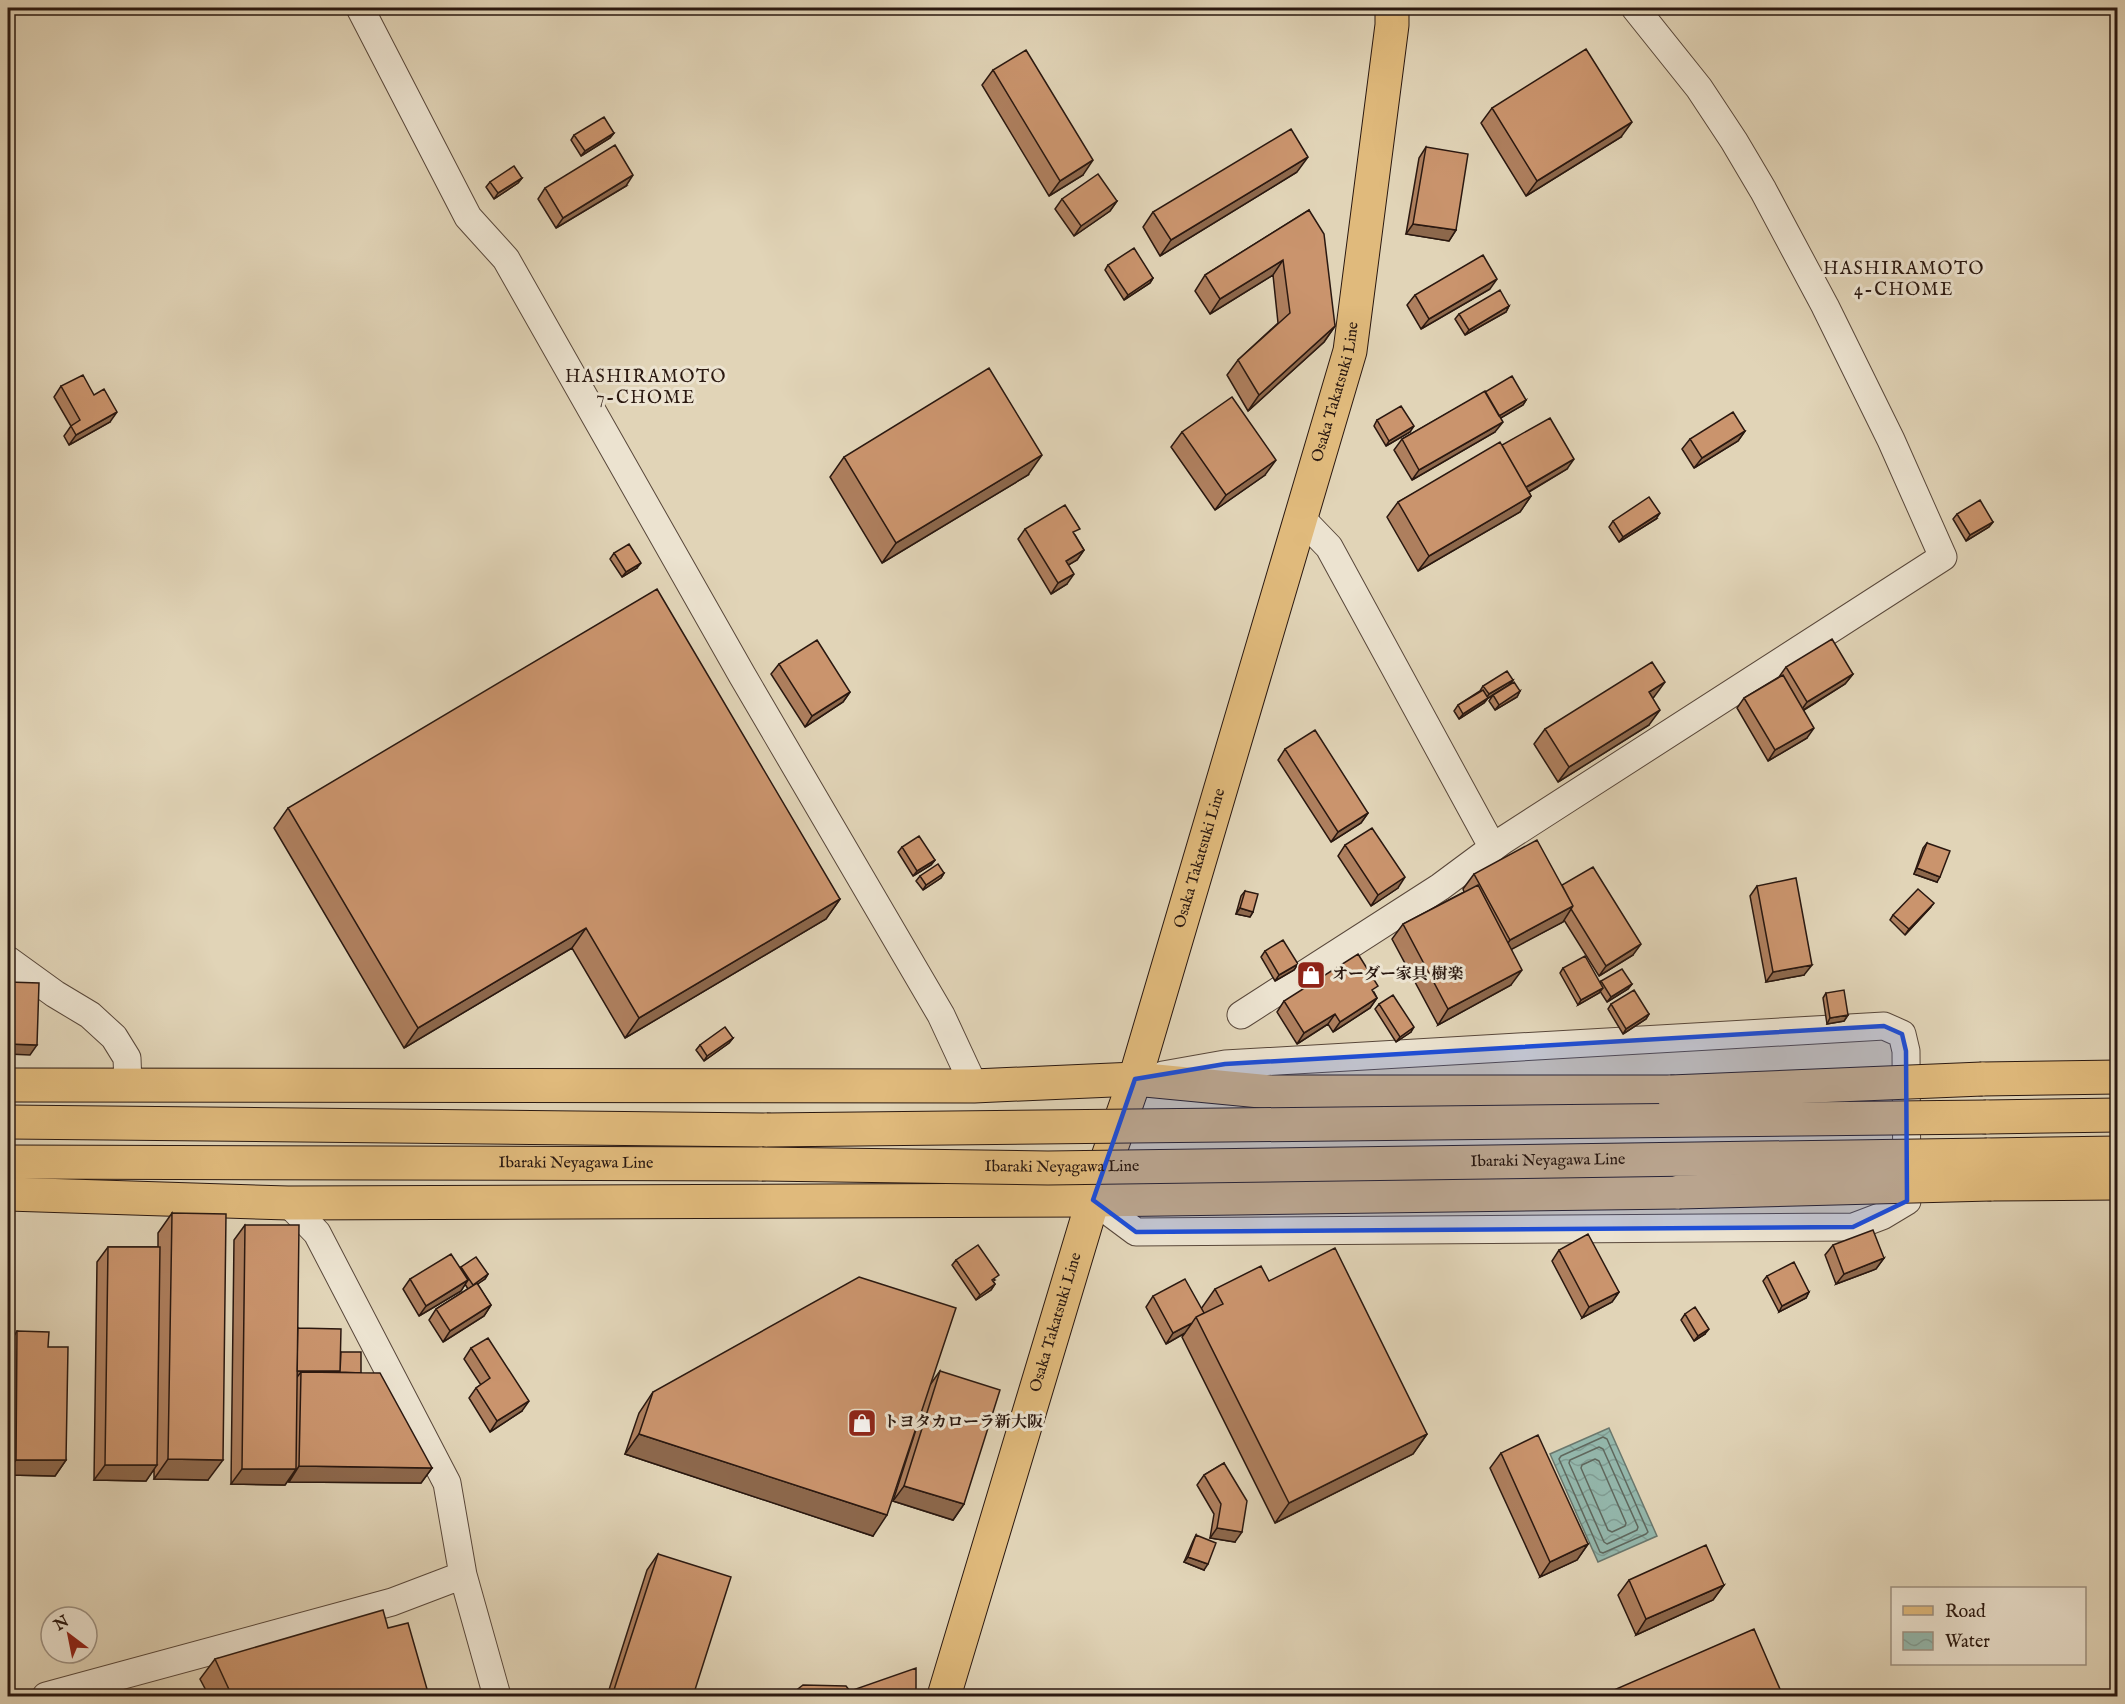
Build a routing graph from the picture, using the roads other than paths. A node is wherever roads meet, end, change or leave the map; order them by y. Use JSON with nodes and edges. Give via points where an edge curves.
{"nodes":[{"id":1,"x":360,"y":8,"type":"edge"},
{"id":2,"x":1392,"y":8,"type":"edge"},
{"id":3,"x":1635,"y":8,"type":"edge"},
{"id":4,"x":1301,"y":518,"type":"junction"},
{"id":5,"x":1493,"y":848,"type":"junction"},
{"id":6,"x":8,"y":960,"type":"edge"},
{"id":7,"x":1241,"y":1015,"type":"dead end"},
{"id":8,"x":2118,"y":1077,"type":"edge"},
{"id":9,"x":1135,"y":1079,"type":"junction"},
{"id":10,"x":128,"y":1084,"type":"junction"},
{"id":11,"x":8,"y":1085,"type":"edge"},
{"id":12,"x":974,"y":1086,"type":"junction"},
{"id":13,"x":2118,"y":1115,"type":"edge"},
{"id":14,"x":8,"y":1122,"type":"edge"},
{"id":15,"x":2118,"y":1153,"type":"edge"},
{"id":16,"x":8,"y":1162,"type":"edge"},
{"id":17,"x":1989,"y":1169,"type":"junction"},
{"id":18,"x":2118,"y":1183,"type":"edge"},
{"id":19,"x":8,"y":1194,"type":"edge"},
{"id":20,"x":1093,"y":1200,"type":"junction"},
{"id":21,"x":288,"y":1203,"type":"junction"},
{"id":22,"x":463,"y":1575,"type":"junction"},
{"id":23,"x":46,"y":1696,"type":"edge"},
{"id":24,"x":497,"y":1696,"type":"edge"},
{"id":25,"x":944,"y":1696,"type":"edge"}],
"edges":[{"from":1,"to":12,"type":"street","via":[[468,217],[506,259],[941,1015]]},
{"from":2,"to":4,"type":"main road","name":"Osaka Takatsuki Line","via":[[1350,351]]},
{"from":3,"to":5,"type":"street","via":[[1699,88],[1763,190],[1891,440],[1943,557]]},
{"from":4,"to":5,"type":"street","via":[[1329,547]]},
{"from":4,"to":9,"type":"main road","name":"Osaka Takatsuki Line"},
{"from":5,"to":7,"type":"street","via":[[1440,887]]},
{"from":6,"to":10,"type":"street","via":[[90,1015],[114,1037],[127,1058]]},
{"from":8,"to":9,"type":"main road","bridge":true,"via":[[1671,1092],[1271,1092]]},
{"from":9,"to":12,"type":"main road"},
{"from":9,"to":20,"type":"main road","name":"Osaka Takatsuki Line"},
{"from":9,"to":20,"type":"street","via":[[1225,1064],[1884,1026],[1902,1035],[1906,1051],[1907,1200],[1882,1216],[1853,1227],[1136,1232]]},
{"from":10,"to":11,"type":"main road"},
{"from":10,"to":12,"type":"main road"},
{"from":13,"to":14,"type":"main road","bridge":true,"via":[[767,1130]]},
{"from":15,"to":17,"type":"main road","name":"Ibaraki Neyagawa Line"},
{"from":16,"to":17,"type":"main road","name":"Ibaraki Neyagawa Line","bridge":true},
{"from":17,"to":18,"type":"main road"},
{"from":17,"to":20,"type":"main road","bridge":true,"via":[[1679,1192]]},
{"from":19,"to":21,"type":"main road"},
{"from":20,"to":21,"type":"main road"},
{"from":20,"to":25,"type":"main road","name":"Osaka Takatsuki Line"},
{"from":21,"to":22,"type":"street","via":[[317,1233],[447,1483]]},
{"from":22,"to":23,"type":"street","via":[[392,1602]]},
{"from":22,"to":24,"type":"street"}]}
